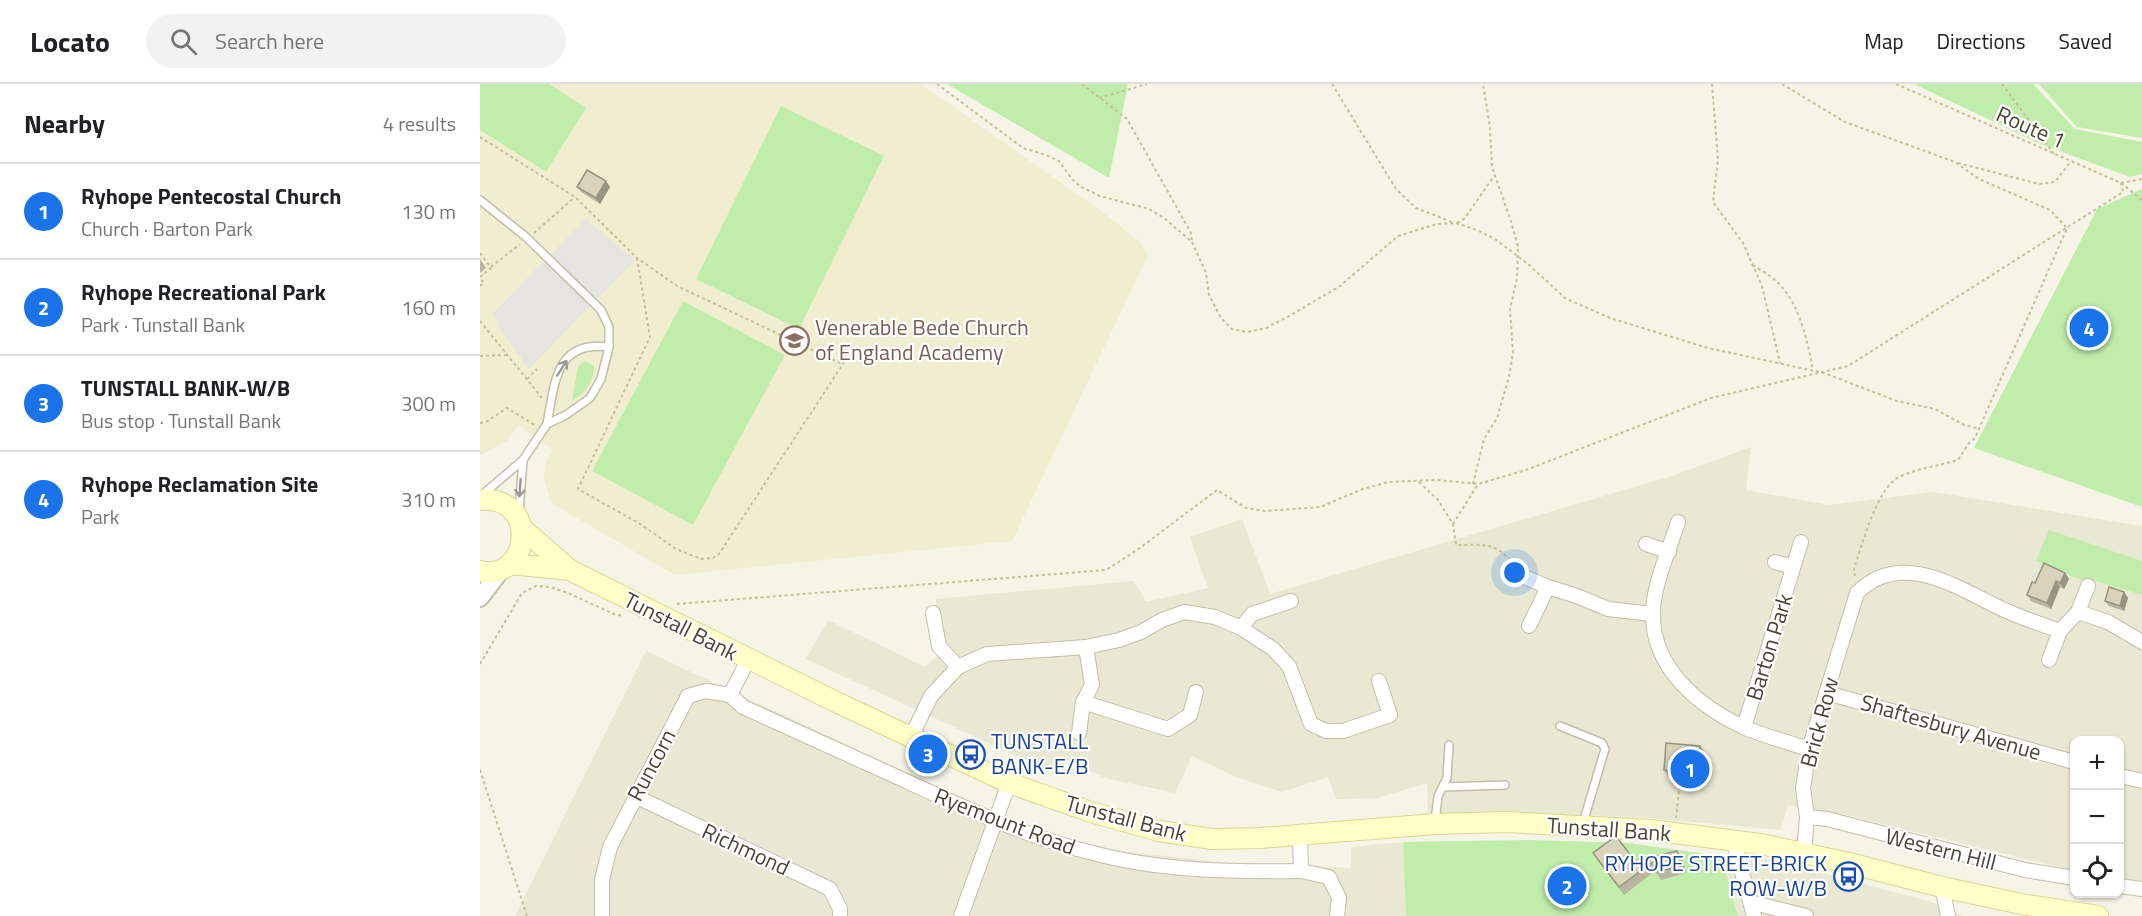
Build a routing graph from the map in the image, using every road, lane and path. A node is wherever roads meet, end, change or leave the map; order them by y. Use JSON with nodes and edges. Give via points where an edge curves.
{"nodes":[{"id":1,"x":937,"y":84,"type":"edge"},
{"id":2,"x":1082,"y":84,"type":"edge"},
{"id":3,"x":1148,"y":84,"type":"edge"},
{"id":4,"x":1332,"y":84,"type":"edge"},
{"id":5,"x":1483,"y":84,"type":"edge"},
{"id":6,"x":1712,"y":84,"type":"edge"},
{"id":7,"x":1782,"y":84,"type":"edge"},
{"id":8,"x":1896,"y":84,"type":"edge"},
{"id":9,"x":2002,"y":84,"type":"edge"},
{"id":10,"x":1099,"y":98,"type":"junction"},
{"id":11,"x":480,"y":137,"type":"edge"},
{"id":12,"x":2055,"y":154,"type":"junction"},
{"id":13,"x":2071,"y":161,"type":"junction"},
{"id":14,"x":1955,"y":162,"type":"junction"},
{"id":15,"x":1494,"y":176,"type":"junction"},
{"id":16,"x":2142,"y":179,"type":"edge"},
{"id":17,"x":2121,"y":183,"type":"junction"},
{"id":18,"x":480,"y":200,"type":"edge"},
{"id":19,"x":2142,"y":200,"type":"edge"},
{"id":20,"x":1456,"y":224,"type":"junction"},
{"id":21,"x":2067,"y":228,"type":"junction"},
{"id":22,"x":1192,"y":242,"type":"junction"},
{"id":23,"x":480,"y":253,"type":"edge"},
{"id":24,"x":1518,"y":256,"type":"junction"},
{"id":25,"x":637,"y":258,"type":"junction"},
{"id":26,"x":1753,"y":265,"type":"junction"},
{"id":27,"x":480,"y":277,"type":"edge"},
{"id":28,"x":480,"y":286,"type":"edge"},
{"id":29,"x":480,"y":321,"type":"edge"},
{"id":30,"x":609,"y":347,"type":"junction"},
{"id":31,"x":854,"y":347,"type":"dead end"},
{"id":32,"x":508,"y":355,"type":"junction"},
{"id":33,"x":480,"y":356,"type":"edge"},
{"id":34,"x":1780,"y":363,"type":"junction"},
{"id":35,"x":842,"y":364,"type":"junction"},
{"id":36,"x":537,"y":369,"type":"dead end"},
{"id":37,"x":1813,"y":370,"type":"junction"},
{"id":38,"x":1824,"y":373,"type":"junction"},
{"id":39,"x":527,"y":379,"type":"junction"},
{"id":40,"x":544,"y":400,"type":"dead end"},
{"id":41,"x":538,"y":417,"type":"dead end"},
{"id":42,"x":480,"y":423,"type":"edge"},
{"id":43,"x":535,"y":425,"type":"junction"},
{"id":44,"x":544,"y":427,"type":"junction"},
{"id":45,"x":1980,"y":429,"type":"junction"},
{"id":46,"x":523,"y":459,"type":"junction"},
{"id":47,"x":1419,"y":482,"type":"junction"},
{"id":48,"x":1473,"y":484,"type":"junction"},
{"id":49,"x":1478,"y":484,"type":"junction"},
{"id":50,"x":480,"y":498,"type":"edge"},
{"id":51,"x":1678,"y":522,"type":"dead end"},
{"id":52,"x":520,"y":523,"type":"junction"},
{"id":53,"x":1453,"y":524,"type":"junction"},
{"id":54,"x":1801,"y":542,"type":"dead end"},
{"id":55,"x":1646,"y":544,"type":"dead end"},
{"id":56,"x":1669,"y":552,"type":"junction"},
{"id":57,"x":1775,"y":562,"type":"dead end"},
{"id":58,"x":507,"y":566,"type":"junction"},
{"id":59,"x":1793,"y":567,"type":"junction"},
{"id":60,"x":570,"y":570,"type":"junction"},
{"id":61,"x":480,"y":571,"type":"edge"},
{"id":62,"x":1522,"y":576,"type":"joint"},
{"id":63,"x":2088,"y":586,"type":"dead end"},
{"id":64,"x":1548,"y":587,"type":"junction"},
{"id":65,"x":1857,"y":593,"type":"junction"},
{"id":66,"x":480,"y":598,"type":"edge"},
{"id":67,"x":1291,"y":601,"type":"dead end"},
{"id":68,"x":675,"y":604,"type":"dead end"},
{"id":69,"x":2078,"y":612,"type":"junction"},
{"id":70,"x":933,"y":613,"type":"dead end"},
{"id":71,"x":1652,"y":614,"type":"junction"},
{"id":72,"x":624,"y":616,"type":"dead end"},
{"id":73,"x":1529,"y":626,"type":"dead end"},
{"id":74,"x":1241,"y":628,"type":"junction"},
{"id":75,"x":2060,"y":631,"type":"junction"},
{"id":76,"x":2142,"y":642,"type":"edge"},
{"id":77,"x":1086,"y":646,"type":"junction"},
{"id":78,"x":748,"y":660,"type":"junction"},
{"id":79,"x":2049,"y":660,"type":"dead end"},
{"id":80,"x":480,"y":664,"type":"edge"},
{"id":81,"x":958,"y":667,"type":"junction"},
{"id":82,"x":1379,"y":681,"type":"dead end"},
{"id":83,"x":1196,"y":692,"type":"dead end"},
{"id":84,"x":1827,"y":693,"type":"junction"},
{"id":85,"x":730,"y":695,"type":"junction"},
{"id":86,"x":1083,"y":702,"type":"junction"},
{"id":87,"x":1560,"y":726,"type":"dead end"},
{"id":88,"x":1744,"y":728,"type":"junction"},
{"id":89,"x":1078,"y":733,"type":"dead end"},
{"id":90,"x":911,"y":737,"type":"junction"},
{"id":91,"x":1449,"y":745,"type":"dead end"},
{"id":92,"x":1809,"y":749,"type":"junction"},
{"id":93,"x":2070,"y":761,"type":"edge"},
{"id":94,"x":480,"y":770,"type":"edge"},
{"id":95,"x":2124,"y":777,"type":"edge"},
{"id":96,"x":2142,"y":781,"type":"edge"},
{"id":97,"x":1680,"y":782,"type":"edge"},
{"id":98,"x":1009,"y":783,"type":"junction"},
{"id":99,"x":1505,"y":785,"type":"dead end"},
{"id":100,"x":1443,"y":787,"type":"junction"},
{"id":101,"x":635,"y":796,"type":"junction"},
{"id":102,"x":1807,"y":817,"type":"junction"},
{"id":103,"x":995,"y":822,"type":"junction"},
{"id":104,"x":1435,"y":824,"type":"junction"},
{"id":105,"x":1582,"y":825,"type":"junction"},
{"id":106,"x":1675,"y":833,"type":"junction"},
{"id":107,"x":1300,"y":836,"type":"junction"},
{"id":108,"x":1733,"y":840,"type":"junction"},
{"id":109,"x":1804,"y":853,"type":"junction"},
{"id":110,"x":1301,"y":871,"type":"junction"},
{"id":111,"x":2070,"y":877,"type":"edge"},
{"id":112,"x":1942,"y":887,"type":"junction"},
{"id":113,"x":2124,"y":887,"type":"edge"},
{"id":114,"x":2142,"y":890,"type":"edge"},
{"id":115,"x":1750,"y":902,"type":"junction"},
{"id":116,"x":527,"y":916,"type":"edge"},
{"id":117,"x":602,"y":916,"type":"edge"},
{"id":118,"x":840,"y":916,"type":"edge"},
{"id":119,"x":961,"y":916,"type":"edge"},
{"id":120,"x":1337,"y":916,"type":"edge"},
{"id":121,"x":1754,"y":916,"type":"edge"},
{"id":122,"x":1806,"y":916,"type":"edge"},
{"id":123,"x":1948,"y":916,"type":"edge"},
{"id":124,"x":2098,"y":916,"type":"edge"}],
"edges":[{"from":1,"to":22,"type":"path","via":[[1023,148],[1059,161],[1081,187],[1149,209]]},
{"from":2,"to":10,"type":"path"},
{"from":3,"to":10,"type":"path"},
{"from":4,"to":20,"type":"path","via":[[1396,189],[1416,208]]},
{"from":5,"to":15,"type":"path"},
{"from":6,"to":26,"type":"path","via":[[1718,159],[1713,202],[1743,243]]},
{"from":7,"to":14,"type":"path","via":[[1845,122]]},
{"from":8,"to":12,"type":"path","name":"Route 1"},
{"from":9,"to":12,"type":"path"},
{"from":10,"to":22,"type":"path","via":[[1127,119],[1191,233]]},
{"from":11,"to":25,"type":"path","via":[[575,197]]},
{"from":12,"to":13,"type":"path","name":"Route 1"},
{"from":13,"to":14,"type":"path","via":[[2055,182],[2039,184]]},
{"from":13,"to":17,"type":"path","name":"Route 1"},
{"from":14,"to":21,"type":"path","via":[[1979,179],[2050,210]]},
{"from":15,"to":20,"type":"path","via":[[1465,218]]},
{"from":15,"to":24,"type":"path","via":[[1511,221]]},
{"from":16,"to":17,"type":"path"},
{"from":17,"to":19,"type":"path","name":"Route 1"},
{"from":17,"to":21,"type":"path","via":[[2123,192]]},
{"from":18,"to":30,"type":"lane","via":[[528,238],[601,310],[609,327]]},
{"from":20,"to":22,"type":"path","via":[[1437,224],[1398,236],[1340,286],[1266,328],[1247,332],[1232,329],[1221,318],[1209,295],[1206,273]]},
{"from":20,"to":24,"type":"path","via":[[1495,239]]},
{"from":21,"to":38,"type":"path","via":[[1848,366]]},
{"from":21,"to":45,"type":"path"},
{"from":23,"to":27,"type":"path","via":[[491,268]]},
{"from":24,"to":34,"type":"path","via":[[1565,298],[1610,318],[1708,348]]},
{"from":24,"to":48,"type":"path","via":[[1510,309],[1513,353],[1509,377],[1497,418],[1484,439]]},
{"from":25,"to":35,"type":"path","via":[[676,286]]},
{"from":25,"to":35,"type":"path","via":[[650,337],[578,489],[676,549],[701,559],[719,554]]},
{"from":26,"to":34,"type":"path","via":[[1762,286]]},
{"from":26,"to":37,"type":"path","via":[[1776,281],[1792,301],[1808,342]]},
{"from":27,"to":28,"type":"path","via":[[484,283]]},
{"from":29,"to":32,"type":"path"},
{"from":30,"to":44,"type":"lane","via":[[601,379],[590,398]]},
{"from":44,"to":30,"type":"lane","one_way":true,"via":[[561,366],[579,348]]},
{"from":31,"to":35,"type":"path"},
{"from":32,"to":33,"type":"path"},
{"from":32,"to":39,"type":"path"},
{"from":34,"to":37,"type":"path"},
{"from":36,"to":39,"type":"path"},
{"from":37,"to":38,"type":"path"},
{"from":38,"to":45,"type":"path","via":[[1897,400],[1935,409]]},
{"from":38,"to":49,"type":"path","via":[[1711,398],[1526,470]]},
{"from":39,"to":40,"type":"path"},
{"from":41,"to":43,"type":"path"},
{"from":42,"to":43,"type":"path","via":[[507,408]]},
{"from":43,"to":44,"type":"path"},
{"from":44,"to":46,"type":"lane"},
{"from":45,"to":65,"type":"path","via":[[1958,460],[1896,478],[1878,502],[1854,568]]},
{"from":46,"to":50,"type":"lane"},
{"from":46,"to":52,"type":"lane","one_way":true},
{"from":47,"to":48,"type":"path"},
{"from":47,"to":53,"type":"path","via":[[1438,500]]},
{"from":47,"to":68,"type":"path","via":[[1388,482],[1320,507],[1265,511],[1246,508],[1216,490],[1106,570]]},
{"from":48,"to":49,"type":"path"},
{"from":49,"to":53,"type":"path"},
{"from":50,"to":52,"type":"main road","name":"Tunstall Bank","via":[[508,506]]},
{"from":51,"to":56,"type":"street","name":"Barton Park"},
{"from":52,"to":58,"type":"main road","via":[[523,540],[518,555]]},
{"from":52,"to":60,"type":"main road","name":"Tunstall Bank"},
{"from":53,"to":62,"type":"path","via":[[1456,545],[1489,545],[1507,555]]},
{"from":54,"to":59,"type":"street","name":"Barton Park"},
{"from":55,"to":56,"type":"street"},
{"from":56,"to":71,"type":"street","name":"Barton Park"},
{"from":57,"to":59,"type":"street","name":"Barton Park"},
{"from":58,"to":60,"type":"main road","name":"Tunstall Bank"},
{"from":58,"to":61,"type":"main road","name":"Tunstall Bank","via":[[486,573]]},
{"from":58,"to":66,"type":"street"},
{"from":59,"to":88,"type":"street","name":"Barton Park"},
{"from":60,"to":78,"type":"main road","name":"Tunstall Bank"},
{"from":62,"to":64,"type":"street"},
{"from":63,"to":69,"type":"street"},
{"from":64,"to":71,"type":"street","via":[[1608,609]]},
{"from":64,"to":73,"type":"street"},
{"from":65,"to":75,"type":"street","via":[[1884,576],[1909,573],[1933,577]]},
{"from":65,"to":84,"type":"street","name":"Brick Row"},
{"from":67,"to":74,"type":"street","via":[[1252,614]]},
{"from":69,"to":75,"type":"street"},
{"from":69,"to":76,"type":"street","via":[[2108,622]]},
{"from":70,"to":81,"type":"street","via":[[939,646]]},
{"from":71,"to":88,"type":"street","name":"Barton Park","via":[[1659,648],[1688,693]]},
{"from":72,"to":80,"type":"path","via":[[549,587],[536,586],[522,592]]},
{"from":74,"to":77,"type":"street","via":[[1215,617],[1184,612],[1119,640]]},
{"from":74,"to":82,"type":"street","via":[[1273,649],[1289,666],[1311,724],[1326,732],[1343,731],[1390,715]]},
{"from":75,"to":79,"type":"street"},
{"from":77,"to":81,"type":"street","via":[[987,654]]},
{"from":77,"to":86,"type":"street","via":[[1092,685]]},
{"from":78,"to":85,"type":"street"},
{"from":78,"to":90,"type":"main road","name":"Tunstall Bank"},
{"from":81,"to":90,"type":"street","via":[[931,696]]},
{"from":83,"to":86,"type":"street","via":[[1190,715],[1168,729]]},
{"from":84,"to":92,"type":"street","name":"Brick Row"},
{"from":84,"to":93,"type":"street","name":"Shaftesbury Avenue"},
{"from":85,"to":101,"type":"street","name":"Runcorn","via":[[706,691],[688,696]]},
{"from":85,"to":103,"type":"street","name":"Ryemount Road","via":[[744,707]]},
{"from":86,"to":89,"type":"street"},
{"from":87,"to":105,"type":"lane","via":[[1602,742],[1605,749]]},
{"from":88,"to":92,"type":"street","name":"Barton Park"},
{"from":90,"to":98,"type":"main road","name":"Tunstall Bank"},
{"from":91,"to":100,"type":"lane"},
{"from":92,"to":102,"type":"street","name":"Brick Row","via":[[1803,788]]},
{"from":94,"to":116,"type":"path"},
{"from":95,"to":96,"type":"street"},
{"from":97,"to":106,"type":"path"},
{"from":98,"to":103,"type":"street"},
{"from":98,"to":107,"type":"main road","name":"Tunstall Bank","via":[[1159,831],[1212,839]]},
{"from":99,"to":100,"type":"lane"},
{"from":100,"to":104,"type":"lane"},
{"from":101,"to":117,"type":"street","name":"Runcorn","via":[[610,847],[602,880]]},
{"from":101,"to":118,"type":"street","name":"Richmond","via":[[830,889]]},
{"from":102,"to":109,"type":"street","name":"Brick Row"},
{"from":102,"to":111,"type":"street","name":"Western Hill"},
{"from":103,"to":110,"type":"street","name":"Ryemount Road","via":[[1095,854],[1159,865],[1239,872]]},
{"from":103,"to":119,"type":"street"},
{"from":104,"to":105,"type":"main road","name":"Tunstall Bank"},
{"from":104,"to":107,"type":"main road","name":"Tunstall Bank"},
{"from":105,"to":106,"type":"main road","name":"Tunstall Bank"},
{"from":106,"to":108,"type":"main road","name":"Tunstall Bank"},
{"from":107,"to":110,"type":"street"},
{"from":108,"to":109,"type":"main road","name":"Tunstall Bank"},
{"from":108,"to":115,"type":"street"},
{"from":109,"to":112,"type":"main road","name":"Tunstall Bank"},
{"from":110,"to":120,"type":"street","name":"Ryemount Road","via":[[1329,878],[1339,898]]},
{"from":112,"to":123,"type":"street"},
{"from":112,"to":124,"type":"main road","name":"Tunstall Bank"},
{"from":113,"to":114,"type":"street"},
{"from":115,"to":121,"type":"street"},
{"from":115,"to":122,"type":"street"}]}
